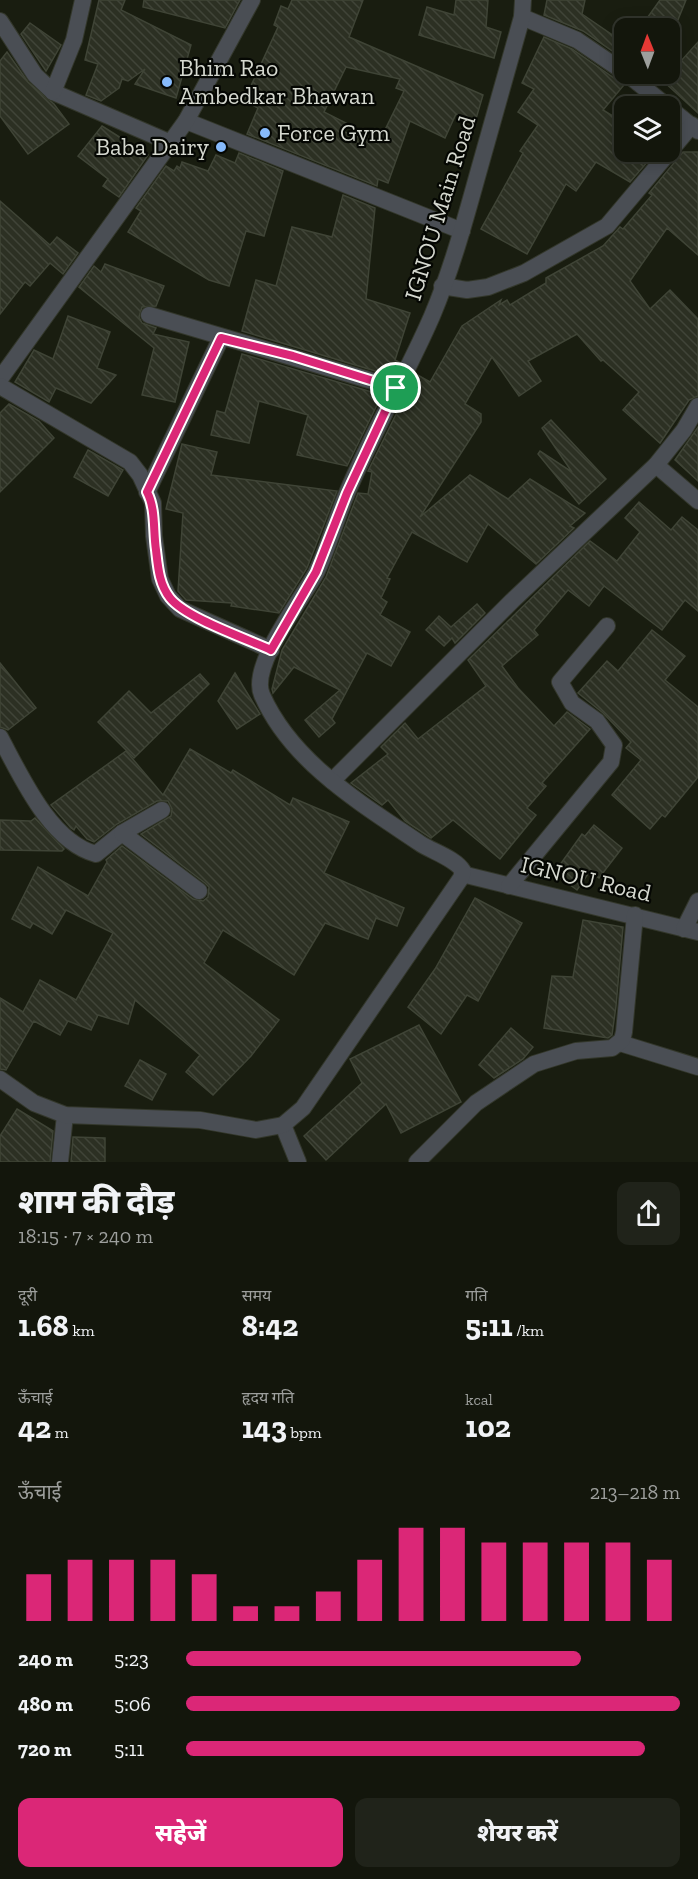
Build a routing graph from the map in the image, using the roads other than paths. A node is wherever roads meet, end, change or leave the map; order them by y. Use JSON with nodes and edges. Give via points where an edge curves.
{"nodes":[{"id":1,"x":83,"y":0,"type":"edge"},
{"id":2,"x":252,"y":0,"type":"edge"},
{"id":3,"x":523,"y":8,"type":"edge"},
{"id":4,"x":0,"y":21,"type":"edge"},
{"id":5,"x":614,"y":65,"type":"edge"},
{"id":6,"x":639,"y":84,"type":"edge"},
{"id":7,"x":53,"y":92,"type":"junction"},
{"id":8,"x":186,"y":121,"type":"junction"},
{"id":9,"x":695,"y":128,"type":"edge"},
{"id":10,"x":171,"y":143,"type":"junction"},
{"id":11,"x":462,"y":231,"type":"junction"},
{"id":12,"x":442,"y":286,"type":"junction"},
{"id":13,"x":149,"y":315,"type":"dead end"},
{"id":14,"x":221,"y":338,"type":"junction"},
{"id":15,"x":0,"y":379,"type":"edge"},
{"id":16,"x":0,"y":386,"type":"edge"},
{"id":17,"x":396,"y":388,"type":"junction"},
{"id":18,"x":698,"y":406,"type":"edge"},
{"id":19,"x":656,"y":465,"type":"junction"},
{"id":20,"x":147,"y":492,"type":"junction"},
{"id":21,"x":698,"y":501,"type":"edge"},
{"id":22,"x":607,"y":626,"type":"dead end"},
{"id":23,"x":271,"y":650,"type":"junction"},
{"id":24,"x":0,"y":737,"type":"edge"},
{"id":25,"x":332,"y":781,"type":"junction"},
{"id":26,"x":162,"y":810,"type":"dead end"},
{"id":27,"x":122,"y":833,"type":"junction"},
{"id":28,"x":462,"y":874,"type":"junction"},
{"id":29,"x":509,"y":886,"type":"junction"},
{"id":30,"x":199,"y":891,"type":"dead end"},
{"id":31,"x":698,"y":901,"type":"edge"},
{"id":32,"x":635,"y":915,"type":"junction"},
{"id":33,"x":691,"y":930,"type":"edge"},
{"id":34,"x":620,"y":1043,"type":"junction"},
{"id":35,"x":698,"y":1067,"type":"edge"},
{"id":36,"x":0,"y":1079,"type":"edge"},
{"id":37,"x":65,"y":1115,"type":"junction"},
{"id":38,"x":283,"y":1125,"type":"junction"},
{"id":39,"x":60,"y":1162,"type":"edge"},
{"id":40,"x":298,"y":1162,"type":"edge"},
{"id":41,"x":417,"y":1162,"type":"edge"}],
"edges":[{"from":1,"to":7,"type":"street","via":[[74,40]]},
{"from":2,"to":8,"type":"street"},
{"from":3,"to":5,"type":"street"},
{"from":3,"to":11,"type":"street","name":"IGNOU Main Road"},
{"from":4,"to":7,"type":"street","via":[[35,75]]},
{"from":6,"to":9,"type":"street"},
{"from":7,"to":10,"type":"street"},
{"from":8,"to":10,"type":"street"},
{"from":8,"to":11,"type":"street"},
{"from":9,"to":12,"type":"street","via":[[607,226],[524,273],[488,287],[466,290]]},
{"from":10,"to":15,"type":"street"},
{"from":11,"to":12,"type":"street","name":"IGNOU Main Road"},
{"from":12,"to":17,"type":"street","name":"IGNOU Main Road","via":[[432,316]]},
{"from":13,"to":14,"type":"street"},
{"from":14,"to":17,"type":"street"},
{"from":14,"to":20,"type":"street"},
{"from":16,"to":20,"type":"street","via":[[130,462]]},
{"from":17,"to":23,"type":"street","name":"IGNOU Main Road","via":[[347,493],[316,572]]},
{"from":18,"to":19,"type":"street"},
{"from":19,"to":21,"type":"street"},
{"from":19,"to":25,"type":"street","via":[[512,601]]},
{"from":20,"to":23,"type":"street","via":[[153,503],[160,579],[168,596],[180,609]]},
{"from":22,"to":29,"type":"street","via":[[560,682],[572,703],[597,721],[614,744],[611,762]]},
{"from":23,"to":25,"type":"street","name":"IGNOU Main Road","via":[[261,674],[260,692],[285,735]]},
{"from":24,"to":27,"type":"street","via":[[30,794],[60,831],[83,850],[96,854]]},
{"from":25,"to":28,"type":"street","name":"IGNOU Main Road","via":[[432,851],[459,865]]},
{"from":26,"to":27,"type":"street"},
{"from":27,"to":30,"type":"street"},
{"from":28,"to":29,"type":"street","name":"IGNOU Road"},
{"from":28,"to":38,"type":"street","via":[[303,1108]]},
{"from":29,"to":32,"type":"street","name":"IGNOU Road"},
{"from":31,"to":33,"type":"street"},
{"from":32,"to":33,"type":"street","name":"IGNOU Road"},
{"from":32,"to":34,"type":"street"},
{"from":34,"to":35,"type":"street"},
{"from":34,"to":41,"type":"street","via":[[534,1064],[476,1103]]},
{"from":36,"to":37,"type":"street","via":[[34,1103]]},
{"from":37,"to":38,"type":"street","via":[[200,1120],[256,1130]]},
{"from":37,"to":39,"type":"street"},
{"from":38,"to":40,"type":"street"}]}
